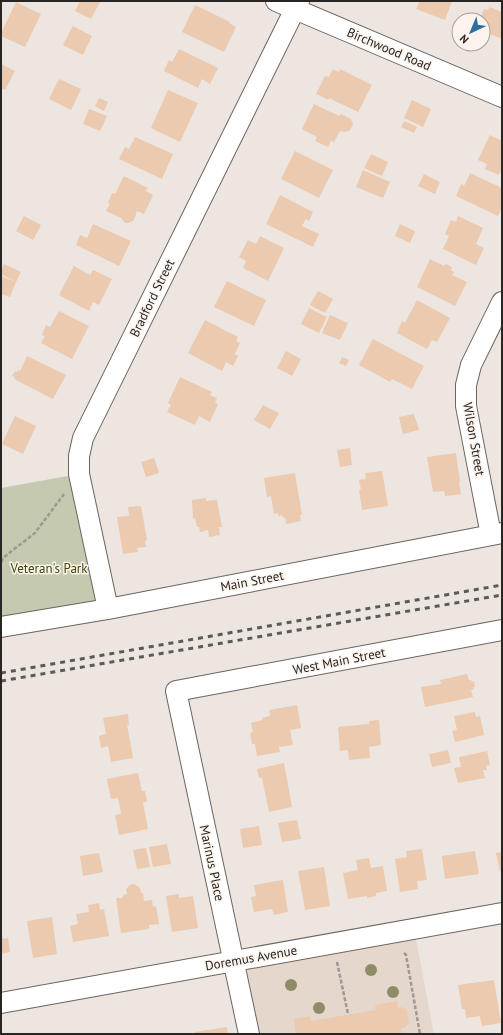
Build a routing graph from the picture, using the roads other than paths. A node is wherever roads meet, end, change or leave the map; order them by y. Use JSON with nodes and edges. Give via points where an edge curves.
{"nodes":[{"id":1,"x":276,"y":1,"type":"edge"},
{"id":2,"x":297,"y":5,"type":"edge"},
{"id":3,"x":502,"y":97,"type":"edge"},
{"id":4,"x":502,"y":302,"type":"edge"},
{"id":5,"x":497,"y":534,"type":"edge"},
{"id":6,"x":108,"y":609,"type":"junction"},
{"id":7,"x":1,"y":627,"type":"edge"},
{"id":8,"x":502,"y":630,"type":"edge"},
{"id":9,"x":176,"y":691,"type":"joint"},
{"id":10,"x":502,"y":913,"type":"edge"},
{"id":11,"x":234,"y":961,"type":"junction"},
{"id":12,"x":1,"y":1003,"type":"edge"},
{"id":13,"x":249,"y":1034,"type":"edge"}],
"edges":[{"from":1,"to":2,"type":"street","name":"Birchwood Road"},
{"from":2,"to":3,"type":"street","name":"Birchwood Road"},
{"from":2,"to":6,"type":"street","name":"Bradford Street","via":[[83,438],[79,474]]},
{"from":4,"to":5,"type":"street","name":"Wilson Street","via":[[471,365],[466,385],[466,406]]},
{"from":5,"to":6,"type":"street","name":"Main Street"},
{"from":6,"to":7,"type":"street","name":"Main Street"},
{"from":8,"to":9,"type":"street","name":"West Main Street"},
{"from":9,"to":11,"type":"street","name":"Marinus Place"},
{"from":10,"to":11,"type":"street","name":"Doremus Avenue"},
{"from":11,"to":12,"type":"street","name":"Doremus Avenue"},
{"from":11,"to":13,"type":"street","name":"Marinus Place"}]}
